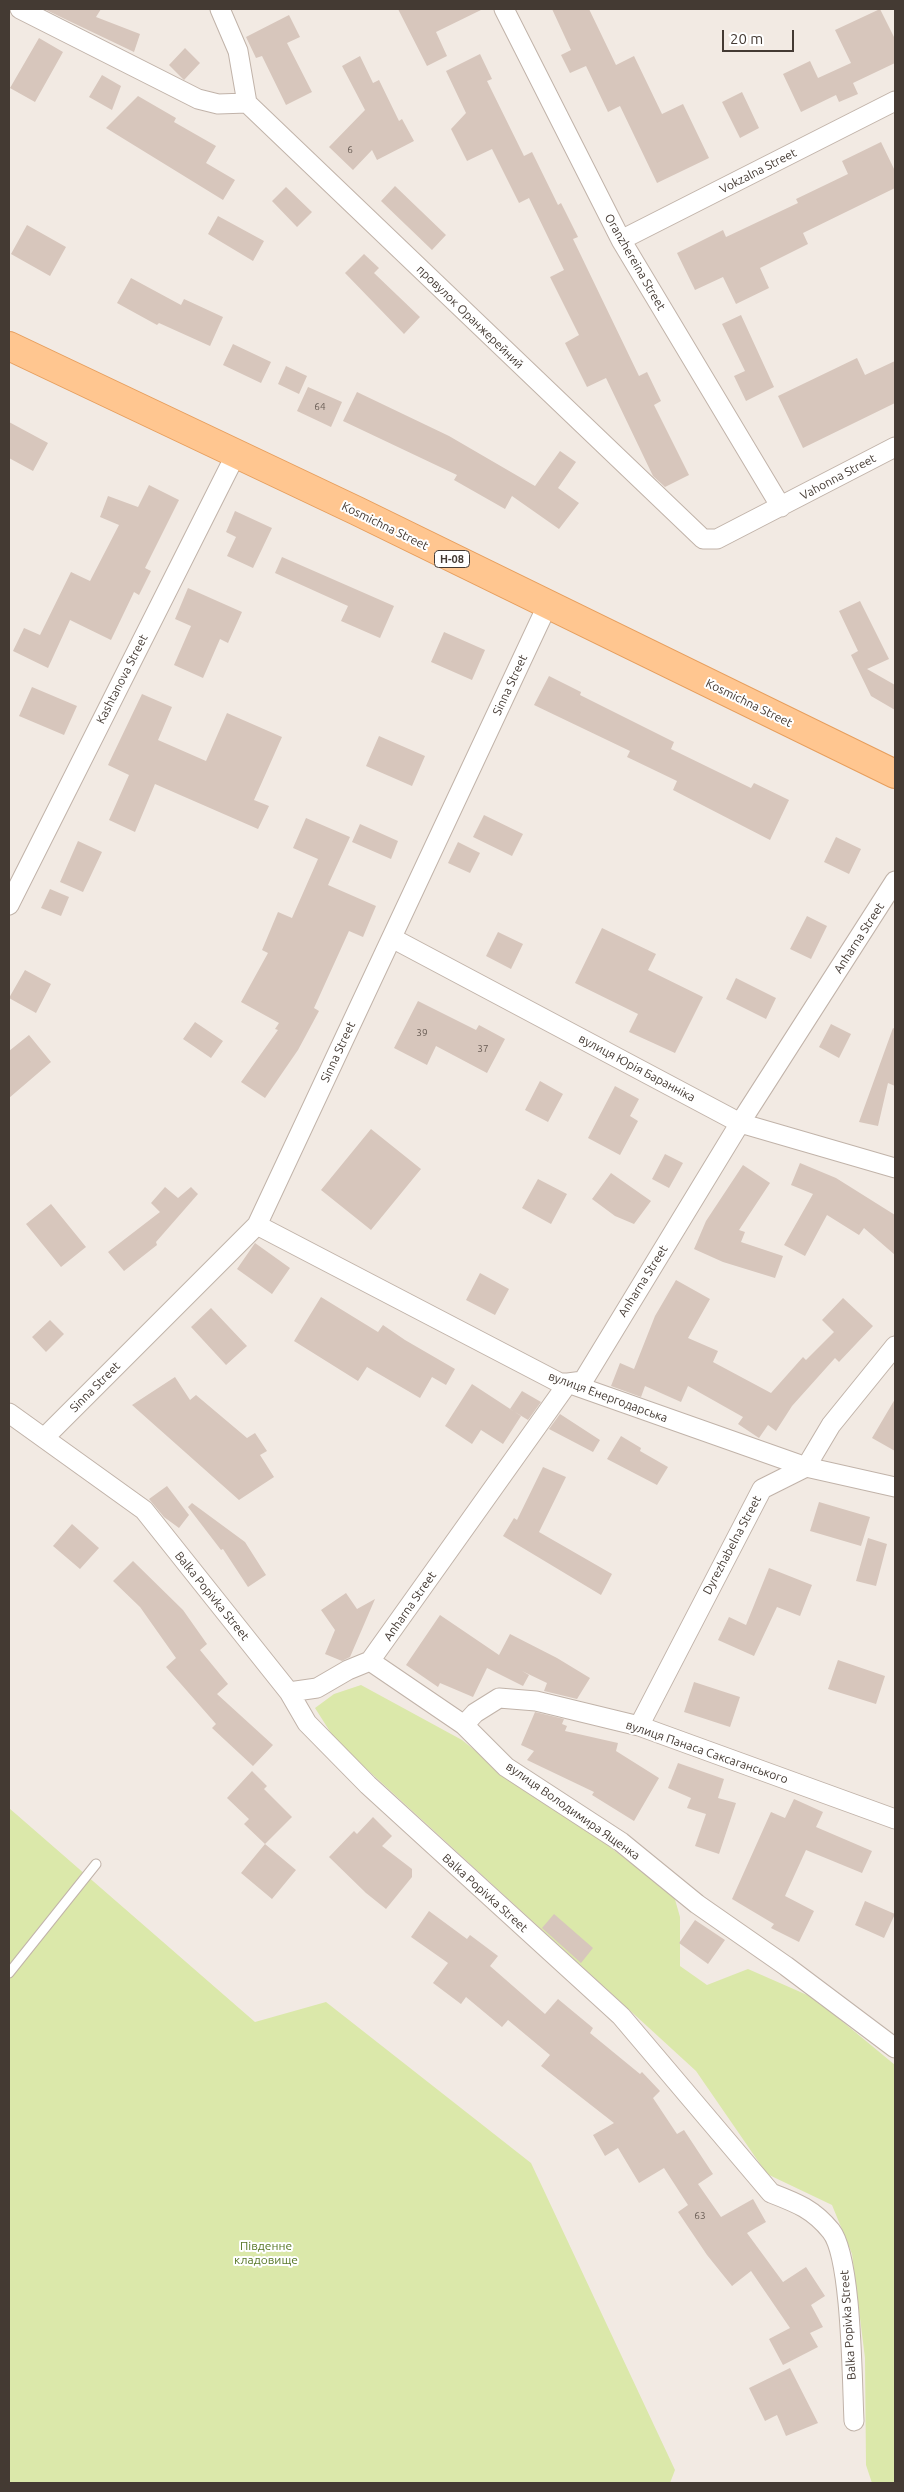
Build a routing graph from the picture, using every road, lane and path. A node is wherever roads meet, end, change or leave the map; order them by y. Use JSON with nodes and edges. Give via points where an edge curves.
{"nodes":[{"id":1,"x":20,"y":9,"type":"edge"},
{"id":2,"x":220,"y":9,"type":"edge"},
{"id":3,"x":504,"y":9,"type":"edge"},
{"id":4,"x":895,"y":101,"type":"edge"},
{"id":5,"x":247,"y":103,"type":"junction"},
{"id":6,"x":621,"y":240,"type":"junction"},
{"id":7,"x":9,"y":346,"type":"edge"},
{"id":8,"x":895,"y":447,"type":"edge"},
{"id":9,"x":236,"y":454,"type":"junction"},
{"id":10,"x":781,"y":507,"type":"junction"},
{"id":11,"x":547,"y":606,"type":"junction"},
{"id":12,"x":895,"y":774,"type":"edge"},
{"id":13,"x":895,"y":881,"type":"edge"},
{"id":14,"x":9,"y":905,"type":"edge"},
{"id":15,"x":392,"y":938,"type":"junction"},
{"id":16,"x":740,"y":1123,"type":"junction"},
{"id":17,"x":895,"y":1168,"type":"edge"},
{"id":18,"x":257,"y":1225,"type":"junction"},
{"id":19,"x":895,"y":1346,"type":"edge"},
{"id":20,"x":568,"y":1383,"type":"junction"},
{"id":21,"x":9,"y":1413,"type":"edge"},
{"id":22,"x":44,"y":1438,"type":"junction"},
{"id":23,"x":806,"y":1467,"type":"junction"},
{"id":24,"x":895,"y":1487,"type":"edge"},
{"id":25,"x":370,"y":1661,"type":"junction"},
{"id":26,"x":289,"y":1692,"type":"junction"},
{"id":27,"x":464,"y":1725,"type":"junction"},
{"id":28,"x":639,"y":1726,"type":"junction"},
{"id":29,"x":895,"y":1818,"type":"edge"},
{"id":30,"x":96,"y":1864,"type":"dead end"},
{"id":31,"x":9,"y":1973,"type":"edge"},
{"id":32,"x":895,"y":2048,"type":"edge"},
{"id":33,"x":854,"y":2421,"type":"dead end"}],
"edges":[{"from":1,"to":5,"type":"street","via":[[198,99],[218,104]]},
{"from":2,"to":5,"type":"street","via":[[238,51]]},
{"from":3,"to":6,"type":"street","name":"Oranzhereina Street"},
{"from":4,"to":6,"type":"street","name":"Vokzalna Street"},
{"from":5,"to":10,"type":"street","name":"провулок Оранжерейний","via":[[692,531],[703,539],[716,539]]},
{"from":6,"to":10,"type":"street","name":"Oranzhereina Street"},
{"from":7,"to":9,"type":"main road","name":"Kosmichna Street","number":"Н-08"},
{"from":8,"to":10,"type":"street","name":"Vahonna Street"},
{"from":9,"to":11,"type":"main road","name":"Kosmichna Street","number":"Н-08"},
{"from":9,"to":14,"type":"street","name":"Kashtanova Street"},
{"from":11,"to":12,"type":"main road","name":"Kosmichna Street","number":"Н-08"},
{"from":11,"to":15,"type":"street","name":"Sinna Street"},
{"from":13,"to":16,"type":"street","name":"Anharna Street"},
{"from":15,"to":16,"type":"street","name":"вулиця Юрія Баранніка"},
{"from":15,"to":18,"type":"street","name":"Sinna Street"},
{"from":16,"to":17,"type":"street","name":"вулиця Юрія Баранніка"},
{"from":16,"to":20,"type":"street","name":"Anharna Street","via":[[582,1381]]},
{"from":18,"to":20,"type":"street","name":"вулиця Енергодарська","via":[[560,1383]]},
{"from":18,"to":22,"type":"street","name":"Sinna Street"},
{"from":19,"to":23,"type":"street","via":[[831,1425]]},
{"from":20,"to":23,"type":"street","name":"вулиця Енергодарська"},
{"from":20,"to":25,"type":"street","name":"Anharna Street"},
{"from":21,"to":22,"type":"street","name":"Balka Popivka Street"},
{"from":22,"to":26,"type":"street","name":"Balka Popivka Street","via":[[144,1510]]},
{"from":23,"to":24,"type":"street","name":"вулиця Енергодарська"},
{"from":23,"to":28,"type":"street","name":"Dyrezhabelna Street","via":[[762,1489]]},
{"from":25,"to":26,"type":"street","via":[[317,1688]]},
{"from":25,"to":27,"type":"street","name":"вулиця Володимира Ященка"},
{"from":26,"to":33,"type":"street","name":"Balka Popivka Street","via":[[307,1723],[368,1785],[621,2016],[771,2193],[806,2206],[833,2233],[846,2273]]},
{"from":27,"to":28,"type":"street","name":"вулиця Панаса Саксаганського","via":[[475,1712],[499,1698],[536,1701]]},
{"from":27,"to":32,"type":"street","name":"вулиця Володимира Ященка","via":[[506,1767],[621,1842],[697,1904]]},
{"from":28,"to":29,"type":"street","name":"вулиця Панаса Саксаганського"},
{"from":30,"to":31,"type":"lane"}]}
